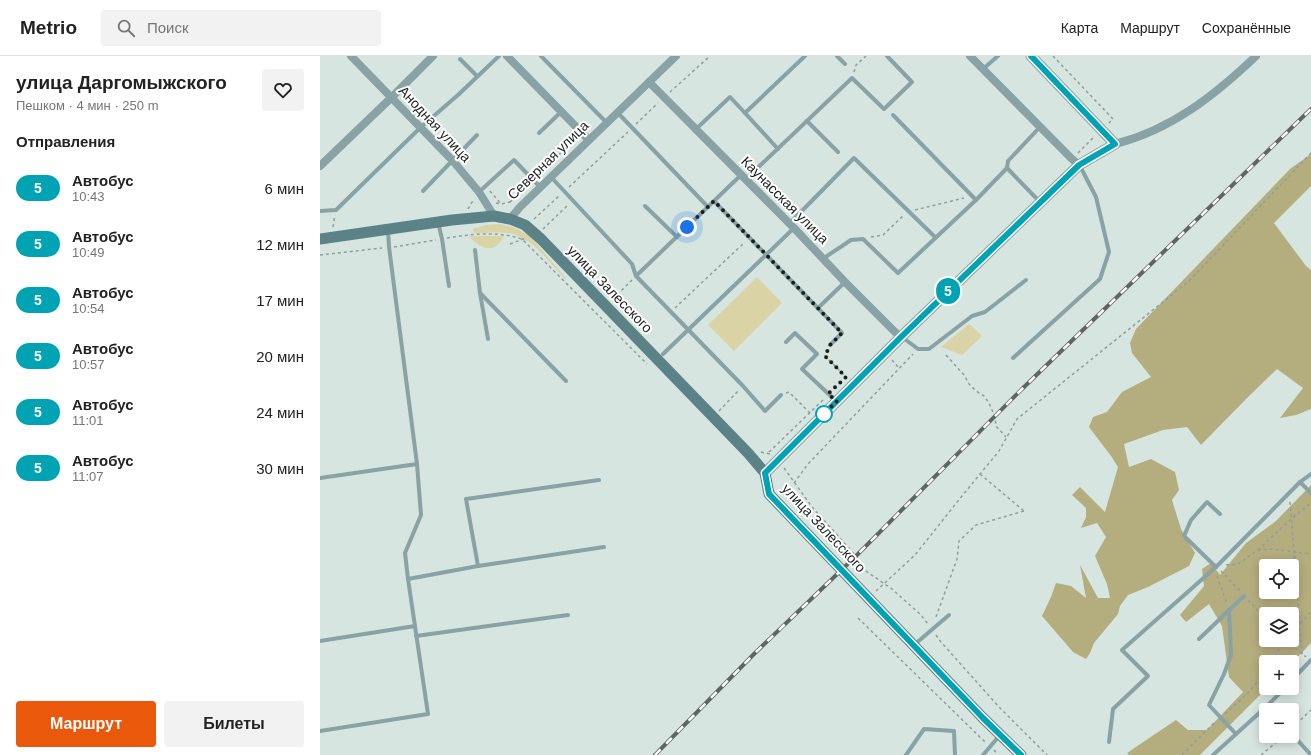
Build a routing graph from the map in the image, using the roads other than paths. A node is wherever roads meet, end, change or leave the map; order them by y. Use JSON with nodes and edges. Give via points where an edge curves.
{"nodes":[{"id":1,"x":351,"y":56,"type":"edge"},
{"id":2,"x":433,"y":56,"type":"edge"},
{"id":3,"x":499,"y":56,"type":"edge"},
{"id":4,"x":507,"y":56,"type":"edge"},
{"id":5,"x":541,"y":56,"type":"edge"},
{"id":6,"x":676,"y":56,"type":"edge"},
{"id":7,"x":805,"y":56,"type":"edge"},
{"id":8,"x":837,"y":56,"type":"edge"},
{"id":9,"x":887,"y":56,"type":"edge"},
{"id":10,"x":970,"y":56,"type":"edge"},
{"id":11,"x":998,"y":56,"type":"edge"},
{"id":12,"x":1031,"y":56,"type":"edge"},
{"id":13,"x":1256,"y":56,"type":"edge"},
{"id":14,"x":460,"y":59,"type":"dead end"},
{"id":15,"x":845,"y":64,"type":"dead end"},
{"id":16,"x":983,"y":70,"type":"junction"},
{"id":17,"x":477,"y":76,"type":"junction"},
{"id":18,"x":649,"y":82,"type":"junction"},
{"id":19,"x":392,"y":98,"type":"junction"},
{"id":20,"x":562,"y":112,"type":"junction"},
{"id":21,"x":618,"y":112,"type":"junction"},
{"id":22,"x":745,"y":113,"type":"junction"},
{"id":23,"x":893,"y":115,"type":"dead end"},
{"id":24,"x":807,"y":121,"type":"junction"},
{"id":25,"x":607,"y":123,"type":"junction"},
{"id":26,"x":421,"y":127,"type":"junction"},
{"id":27,"x":1040,"y":127,"type":"junction"},
{"id":28,"x":696,"y":129,"type":"junction"},
{"id":29,"x":538,"y":133,"type":"dead end"},
{"id":30,"x":477,"y":135,"type":"dead end"},
{"id":31,"x":589,"y":140,"type":"junction"},
{"id":32,"x":1115,"y":144,"type":"junction"},
{"id":33,"x":778,"y":149,"type":"junction"},
{"id":34,"x":838,"y":152,"type":"dead end"},
{"id":35,"x":453,"y":160,"type":"junction"},
{"id":36,"x":1076,"y":162,"type":"junction"},
{"id":37,"x":320,"y":166,"type":"edge"},
{"id":38,"x":1007,"y":168,"type":"junction"},
{"id":39,"x":551,"y":177,"type":"junction"},
{"id":40,"x":744,"y":177,"type":"junction"},
{"id":41,"x":540,"y":188,"type":"junction"},
{"id":42,"x":423,"y":191,"type":"dead end"},
{"id":43,"x":479,"y":192,"type":"junction"},
{"id":44,"x":976,"y":200,"type":"junction"},
{"id":45,"x":714,"y":201,"type":"junction"},
{"id":46,"x":1040,"y":202,"type":"junction"},
{"id":47,"x":645,"y":206,"type":"dead end"},
{"id":48,"x":708,"y":207,"type":"junction"},
{"id":49,"x":320,"y":211,"type":"edge"},
{"id":50,"x":494,"y":216,"type":"junction"},
{"id":51,"x":510,"y":219,"type":"junction"},
{"id":52,"x":438,"y":222,"type":"junction"},
{"id":53,"x":792,"y":225,"type":"junction"},
{"id":54,"x":388,"y":230,"type":"junction"},
{"id":55,"x":677,"y":237,"type":"junction"},
{"id":56,"x":935,"y":237,"type":"junction"},
{"id":57,"x":320,"y":239,"type":"edge"},
{"id":58,"x":475,"y":250,"type":"dead end"},
{"id":59,"x":766,"y":255,"type":"junction"},
{"id":60,"x":824,"y":258,"type":"junction"},
{"id":61,"x":636,"y":276,"type":"junction"},
{"id":62,"x":1026,"y":280,"type":"dead end"},
{"id":63,"x":845,"y":282,"type":"junction"},
{"id":64,"x":448,"y":286,"type":"dead end"},
{"id":65,"x":480,"y":292,"type":"junction"},
{"id":66,"x":818,"y":308,"type":"junction"},
{"id":67,"x":688,"y":330,"type":"junction"},
{"id":68,"x":901,"y":337,"type":"junction"},
{"id":69,"x":488,"y":339,"type":"dead end"},
{"id":70,"x":786,"y":342,"type":"dead end"},
{"id":71,"x":830,"y":345,"type":"road end"},
{"id":72,"x":663,"y":354,"type":"dead end"},
{"id":73,"x":1013,"y":358,"type":"dead end"},
{"id":74,"x":566,"y":381,"type":"dead end"},
{"id":75,"x":781,"y":394,"type":"road end"},
{"id":76,"x":833,"y":398,"type":"junction"},
{"id":77,"x":417,"y":464,"type":"junction"},
{"id":78,"x":765,"y":473,"type":"junction"},
{"id":79,"x":1311,"y":474,"type":"edge"},
{"id":80,"x":320,"y":478,"type":"edge"},
{"id":81,"x":599,"y":480,"type":"dead end"},
{"id":82,"x":1300,"y":482,"type":"junction"},
{"id":83,"x":1311,"y":493,"type":"edge"},
{"id":84,"x":1220,"y":514,"type":"dead end"},
{"id":85,"x":604,"y":547,"type":"dead end"},
{"id":86,"x":478,"y":566,"type":"junction"},
{"id":87,"x":1215,"y":568,"type":"junction"},
{"id":88,"x":408,"y":579,"type":"junction"},
{"id":89,"x":1244,"y":596,"type":"road end"},
{"id":90,"x":1229,"y":610,"type":"junction"},
{"id":91,"x":568,"y":615,"type":"dead end"},
{"id":92,"x":949,"y":615,"type":"dead end"},
{"id":93,"x":415,"y":626,"type":"junction"},
{"id":94,"x":416,"y":636,"type":"junction"},
{"id":95,"x":1198,"y":639,"type":"dead end"},
{"id":96,"x":320,"y":641,"type":"edge"},
{"id":97,"x":914,"y":645,"type":"junction"},
{"id":98,"x":1310,"y":661,"type":"edge"},
{"id":99,"x":1299,"y":673,"type":"edge"},
{"id":100,"x":1278,"y":695,"type":"edge"},
{"id":101,"x":1271,"y":703,"type":"edge"},
{"id":102,"x":1259,"y":714,"type":"edge"},
{"id":103,"x":320,"y":731,"type":"edge"},
{"id":104,"x":1236,"y":734,"type":"junction"},
{"id":105,"x":1000,"y":735,"type":"junction"},
{"id":106,"x":1109,"y":742,"type":"dead end"},
{"id":107,"x":1299,"y":742,"type":"edge"},
{"id":108,"x":906,"y":755,"type":"edge"},
{"id":109,"x":955,"y":755,"type":"edge"},
{"id":110,"x":983,"y":755,"type":"edge"},
{"id":111,"x":1021,"y":755,"type":"edge"},
{"id":112,"x":1213,"y":755,"type":"edge"},
{"id":113,"x":1311,"y":755,"type":"edge"}],
"edges":[{"from":1,"to":19,"type":"street","name":"Анодная улица"},
{"from":2,"to":19,"type":"street"},
{"from":3,"to":17,"type":"lane"},
{"from":4,"to":20,"type":"street"},
{"from":5,"to":25,"type":"lane"},
{"from":6,"to":18,"type":"street","name":"Северная улица"},
{"from":7,"to":22,"type":"lane"},
{"from":8,"to":15,"type":"lane"},
{"from":9,"to":24,"type":"lane","via":[[912,82],[884,109],[852,78]]},
{"from":10,"to":16,"type":"street"},
{"from":11,"to":16,"type":"lane"},
{"from":12,"to":32,"type":"street"},
{"from":13,"to":32,"type":"street","via":[[1209,98],[1187,113],[1154,131]]},
{"from":14,"to":17,"type":"lane"},
{"from":16,"to":27,"type":"street"},
{"from":17,"to":26,"type":"lane"},
{"from":18,"to":21,"type":"street","name":"Северная улица"},
{"from":18,"to":28,"type":"street","name":"Каунасская улица"},
{"from":19,"to":26,"type":"street","name":"Анодная улица"},
{"from":19,"to":37,"type":"street"},
{"from":20,"to":29,"type":"lane"},
{"from":20,"to":31,"type":"street"},
{"from":21,"to":25,"type":"street","name":"Северная улица"},
{"from":21,"to":48,"type":"lane"},
{"from":22,"to":28,"type":"lane","via":[[730,98]]},
{"from":22,"to":33,"type":"lane"},
{"from":23,"to":44,"type":"lane"},
{"from":24,"to":33,"type":"lane"},
{"from":24,"to":34,"type":"lane"},
{"from":25,"to":31,"type":"street","name":"Северная улица"},
{"from":26,"to":35,"type":"street","name":"Анодная улица"},
{"from":26,"to":49,"type":"lane","via":[[336,210]]},
{"from":27,"to":36,"type":"street"},
{"from":27,"to":38,"type":"lane","via":[[1008,161]]},
{"from":28,"to":40,"type":"street","name":"Каунасская улица"},
{"from":30,"to":35,"type":"lane"},
{"from":31,"to":39,"type":"street","name":"Северная улица"},
{"from":32,"to":36,"type":"street"},
{"from":33,"to":40,"type":"lane"},
{"from":35,"to":42,"type":"lane"},
{"from":35,"to":43,"type":"street","name":"Анодная улица"},
{"from":36,"to":46,"type":"street"},
{"from":36,"to":73,"type":"lane","via":[[1096,197],[1109,252],[1107,259],[1100,279]]},
{"from":38,"to":44,"type":"lane"},
{"from":38,"to":46,"type":"lane"},
{"from":39,"to":41,"type":"street","name":"Северная улица"},
{"from":39,"to":61,"type":"lane","via":[[632,264]]},
{"from":40,"to":45,"type":"lane"},
{"from":40,"to":53,"type":"street","name":"Каунасская улица"},
{"from":41,"to":43,"type":"lane","via":[[514,160]]},
{"from":41,"to":51,"type":"street","name":"Северная улица"},
{"from":43,"to":50,"type":"street","name":"Анодная улица"},
{"from":44,"to":56,"type":"lane"},
{"from":45,"to":48,"type":"lane"},
{"from":45,"to":59,"type":"lane"},
{"from":46,"to":68,"type":"street"},
{"from":47,"to":55,"type":"lane"},
{"from":48,"to":55,"type":"lane"},
{"from":50,"to":51,"type":"main road","name":"Северная улица"},
{"from":50,"to":52,"type":"main road","name":"Северная улица"},
{"from":51,"to":78,"type":"main road","name":"улица Залесского","via":[[525,225],[537,235]]},
{"from":52,"to":54,"type":"main road","name":"Северная улица"},
{"from":52,"to":64,"type":"lane"},
{"from":53,"to":56,"type":"lane","via":[[854,158]]},
{"from":53,"to":59,"type":"lane"},
{"from":53,"to":60,"type":"street","name":"Каунасская улица"},
{"from":54,"to":57,"type":"main road","name":"Северная улица"},
{"from":54,"to":77,"type":"lane"},
{"from":55,"to":61,"type":"lane"},
{"from":56,"to":60,"type":"lane","via":[[898,273],[863,238],[851,240]]},
{"from":58,"to":65,"type":"lane"},
{"from":59,"to":66,"type":"lane"},
{"from":59,"to":67,"type":"lane"},
{"from":60,"to":63,"type":"street","name":"Каунасская улица"},
{"from":61,"to":67,"type":"lane"},
{"from":62,"to":68,"type":"lane","via":[[985,312],[972,316],[929,349],[918,349]]},
{"from":63,"to":66,"type":"lane"},
{"from":63,"to":68,"type":"street","name":"Каунасская улица"},
{"from":65,"to":69,"type":"lane"},
{"from":65,"to":74,"type":"lane"},
{"from":66,"to":71,"type":"lane","via":[[842,333]]},
{"from":67,"to":72,"type":"lane"},
{"from":67,"to":75,"type":"lane","via":[[765,411]]},
{"from":68,"to":76,"type":"street"},
{"from":70,"to":76,"type":"lane","via":[[795,333],[817,354],[802,369]]},
{"from":76,"to":78,"type":"street"},
{"from":77,"to":80,"type":"lane"},
{"from":77,"to":88,"type":"lane","via":[[421,515],[405,553]]},
{"from":78,"to":97,"type":"main road","name":"улица Залесского","via":[[769,494]]},
{"from":79,"to":82,"type":"lane"},
{"from":81,"to":86,"type":"lane","via":[[466,499]]},
{"from":82,"to":83,"type":"lane"},
{"from":82,"to":87,"type":"lane"},
{"from":84,"to":87,"type":"lane","via":[[1207,502],[1191,520],[1184,536]]},
{"from":85,"to":86,"type":"lane"},
{"from":86,"to":88,"type":"lane"},
{"from":87,"to":106,"type":"lane","via":[[1122,650],[1148,676],[1113,708]]},
{"from":88,"to":93,"type":"lane"},
{"from":89,"to":90,"type":"lane"},
{"from":90,"to":95,"type":"lane"},
{"from":90,"to":104,"type":"lane","via":[[1231,655],[1209,705]]},
{"from":91,"to":94,"type":"lane"},
{"from":92,"to":97,"type":"lane"},
{"from":93,"to":94,"type":"lane"},
{"from":93,"to":96,"type":"lane"},
{"from":94,"to":103,"type":"lane","via":[[428,714]]},
{"from":97,"to":105,"type":"main road","name":"улица Залесского"},
{"from":98,"to":99,"type":"lane"},
{"from":100,"to":101,"type":"lane"},
{"from":102,"to":104,"type":"lane"},
{"from":104,"to":112,"type":"lane"},
{"from":105,"to":110,"type":"lane"},
{"from":105,"to":111,"type":"main road","name":"улица Залесского"},
{"from":107,"to":113,"type":"lane"},
{"from":108,"to":109,"type":"lane","via":[[924,729],[954,731]]}]}
